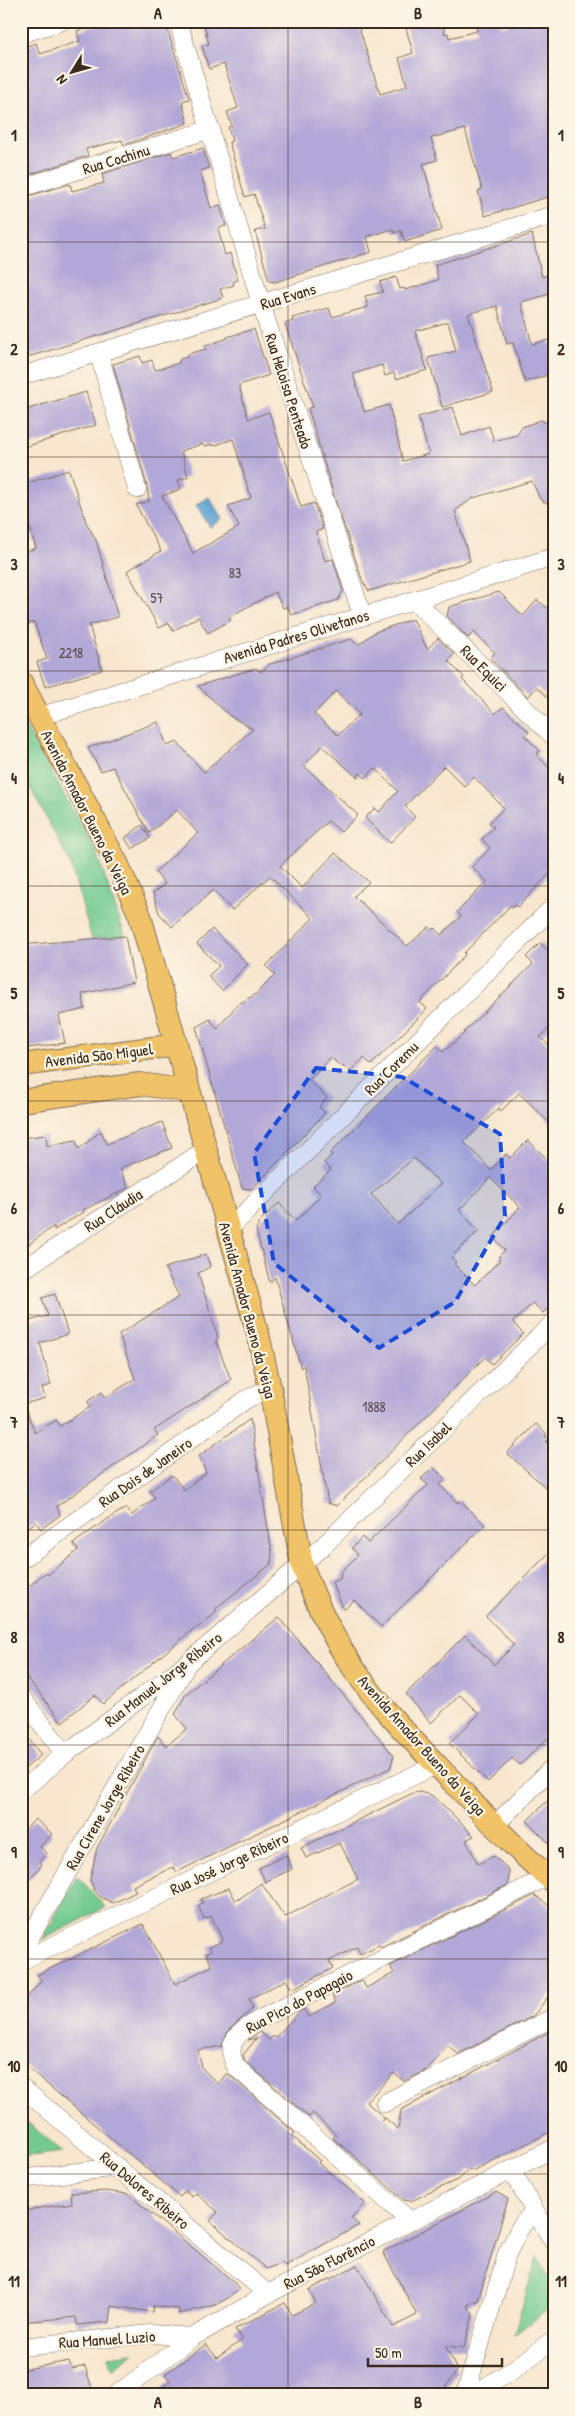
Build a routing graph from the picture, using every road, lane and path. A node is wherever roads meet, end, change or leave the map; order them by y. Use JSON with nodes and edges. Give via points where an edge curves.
{"nodes":[{"id":1,"x":62,"y":21,"type":"edge"},
{"id":2,"x":178,"y":21,"type":"edge"},
{"id":3,"x":21,"y":34,"type":"edge"},
{"id":4,"x":210,"y":130,"type":"junction"},
{"id":5,"x":21,"y":188,"type":"edge"},
{"id":6,"x":554,"y":216,"type":"edge"},
{"id":7,"x":261,"y":304,"type":"junction"},
{"id":8,"x":98,"y":354,"type":"junction"},
{"id":9,"x":21,"y":376,"type":"edge"},
{"id":10,"x":136,"y":489,"type":"dead end"},
{"id":11,"x":554,"y":557,"type":"edge"},
{"id":12,"x":414,"y":600,"type":"junction"},
{"id":13,"x":362,"y":615,"type":"junction"},
{"id":14,"x":21,"y":682,"type":"edge"},
{"id":15,"x":38,"y":716,"type":"junction"},
{"id":16,"x":554,"y":737,"type":"edge"},
{"id":17,"x":554,"y":906,"type":"edge"},
{"id":18,"x":179,"y":1054,"type":"junction"},
{"id":19,"x":21,"y":1065,"type":"edge"},
{"id":20,"x":140,"y":1084,"type":"junction"},
{"id":21,"x":188,"y":1090,"type":"junction"},
{"id":22,"x":21,"y":1101,"type":"edge"},
{"id":23,"x":205,"y":1150,"type":"junction"},
{"id":24,"x":228,"y":1230,"type":"junction"},
{"id":25,"x":21,"y":1270,"type":"edge"},
{"id":26,"x":554,"y":1322,"type":"edge"},
{"id":27,"x":270,"y":1388,"type":"junction"},
{"id":28,"x":21,"y":1560,"type":"edge"},
{"id":29,"x":302,"y":1565,"type":"junction"},
{"id":30,"x":189,"y":1662,"type":"junction"},
{"id":31,"x":21,"y":1697,"type":"edge"},
{"id":32,"x":66,"y":1754,"type":"junction"},
{"id":33,"x":436,"y":1765,"type":"junction"},
{"id":34,"x":554,"y":1766,"type":"edge"},
{"id":35,"x":21,"y":1791,"type":"edge"},
{"id":36,"x":494,"y":1826,"type":"junction"},
{"id":37,"x":550,"y":1879,"type":"edge"},
{"id":38,"x":21,"y":1953,"type":"edge"},
{"id":39,"x":21,"y":1961,"type":"edge"},
{"id":40,"x":554,"y":2017,"type":"edge"},
{"id":41,"x":21,"y":2087,"type":"edge"},
{"id":42,"x":385,"y":2103,"type":"dead end"},
{"id":43,"x":554,"y":2148,"type":"edge"},
{"id":44,"x":118,"y":2167,"type":"junction"},
{"id":45,"x":511,"y":2170,"type":"junction"},
{"id":46,"x":21,"y":2179,"type":"edge"},
{"id":47,"x":534,"y":2210,"type":"junction"},
{"id":48,"x":409,"y":2220,"type":"junction"},
{"id":49,"x":554,"y":2243,"type":"edge"},
{"id":50,"x":268,"y":2294,"type":"junction"},
{"id":51,"x":194,"y":2337,"type":"junction"},
{"id":52,"x":554,"y":2339,"type":"edge"},
{"id":53,"x":21,"y":2347,"type":"edge"},
{"id":54,"x":116,"y":2395,"type":"edge"},
{"id":55,"x":465,"y":2395,"type":"edge"},
{"id":56,"x":473,"y":2395,"type":"edge"}],
"edges":[{"from":1,"to":3,"type":"street"},
{"from":2,"to":4,"type":"street","name":"Rua Heloisa Penteado"},
{"from":4,"to":5,"type":"street","name":"Rua Cochinu"},
{"from":4,"to":7,"type":"street","name":"Rua Heloisa Penteado"},
{"from":6,"to":7,"type":"street","name":"Rua Evans"},
{"from":7,"to":8,"type":"street","name":"Rua Evans"},
{"from":7,"to":13,"type":"street","name":"Rua Heloisa Penteado"},
{"from":8,"to":9,"type":"street","name":"Rua Evans"},
{"from":8,"to":10,"type":"street"},
{"from":11,"to":12,"type":"street","name":"Avenida Padres Olivetanos"},
{"from":12,"to":13,"type":"street","name":"Avenida Padres Olivetanos"},
{"from":12,"to":16,"type":"street","name":"Rua Equici"},
{"from":13,"to":15,"type":"street","name":"Avenida Padres Olivetanos"},
{"from":14,"to":15,"type":"main road","name":"Avenida Amador Bueno da Veiga"},
{"from":15,"to":18,"type":"main road","name":"Avenida Amador Bueno da Veiga","via":[[118,863],[140,916]]},
{"from":17,"to":24,"type":"street","name":"Rua Coremu"},
{"from":18,"to":19,"type":"main road","name":"Avenida São Miguel"},
{"from":18,"to":20,"type":"main road","name":"Avenida São Miguel"},
{"from":18,"to":21,"type":"main road","name":"Avenida Amador Bueno da Veiga"},
{"from":20,"to":21,"type":"main road","name":"Avenida São Miguel"},
{"from":20,"to":22,"type":"main road","name":"Avenida São Miguel"},
{"from":21,"to":23,"type":"main road","name":"Avenida Amador Bueno da Veiga"},
{"from":23,"to":24,"type":"main road","name":"Avenida Amador Bueno da Veiga"},
{"from":23,"to":25,"type":"street","name":"Rua Cláudia"},
{"from":24,"to":27,"type":"main road","name":"Avenida Amador Bueno da Veiga"},
{"from":26,"to":29,"type":"street","name":"Rua Isabel"},
{"from":27,"to":28,"type":"street","name":"Rua Dois de Janeiro","via":[[247,1399]]},
{"from":27,"to":29,"type":"main road","name":"Avenida Amador Bueno da Veiga"},
{"from":29,"to":30,"type":"street","name":"Rua Manuel Jorge Ribeiro"},
{"from":29,"to":33,"type":"main road","name":"Avenida Amador Bueno da Veiga","via":[[332,1634],[353,1668]]},
{"from":30,"to":32,"type":"street","name":"Rua Manuel Jorge Ribeiro"},
{"from":30,"to":38,"type":"street","name":"Rua Cirene Jorge Ribeiro"},
{"from":31,"to":32,"type":"street"},
{"from":32,"to":35,"type":"street","name":"Rua Manuel Jorge Ribeiro"},
{"from":33,"to":36,"type":"main road","name":"Avenida Amador Bueno da Veiga"},
{"from":33,"to":39,"type":"street","name":"Rua José Jorge Ribeiro"},
{"from":34,"to":36,"type":"street"},
{"from":36,"to":37,"type":"main road","name":"Avenida Amador Bueno da Veiga"},
{"from":37,"to":48,"type":"street","name":"Rua Pico do Papagaio","via":[[260,2019],[240,2032],[232,2044],[230,2056],[236,2067]]},
{"from":40,"to":42,"type":"street"},
{"from":41,"to":44,"type":"street","name":"Rua Dolores Ribeiro"},
{"from":43,"to":45,"type":"street","name":"Rua São Florêncio"},
{"from":44,"to":46,"type":"street"},
{"from":44,"to":50,"type":"street","name":"Rua Dolores Ribeiro"},
{"from":45,"to":47,"type":"street"},
{"from":45,"to":48,"type":"street","name":"Rua São Florêncio"},
{"from":47,"to":49,"type":"street"},
{"from":47,"to":55,"type":"street","via":[[520,2228],[507,2254]]},
{"from":48,"to":50,"type":"street","name":"Rua São Florêncio"},
{"from":50,"to":51,"type":"street","name":"Rua São Florêncio"},
{"from":51,"to":53,"type":"street","name":"Rua Manuel Luzio","via":[[151,2334]]},
{"from":51,"to":54,"type":"street","name":"Rua São Florêncio"},
{"from":52,"to":56,"type":"street"}]}
